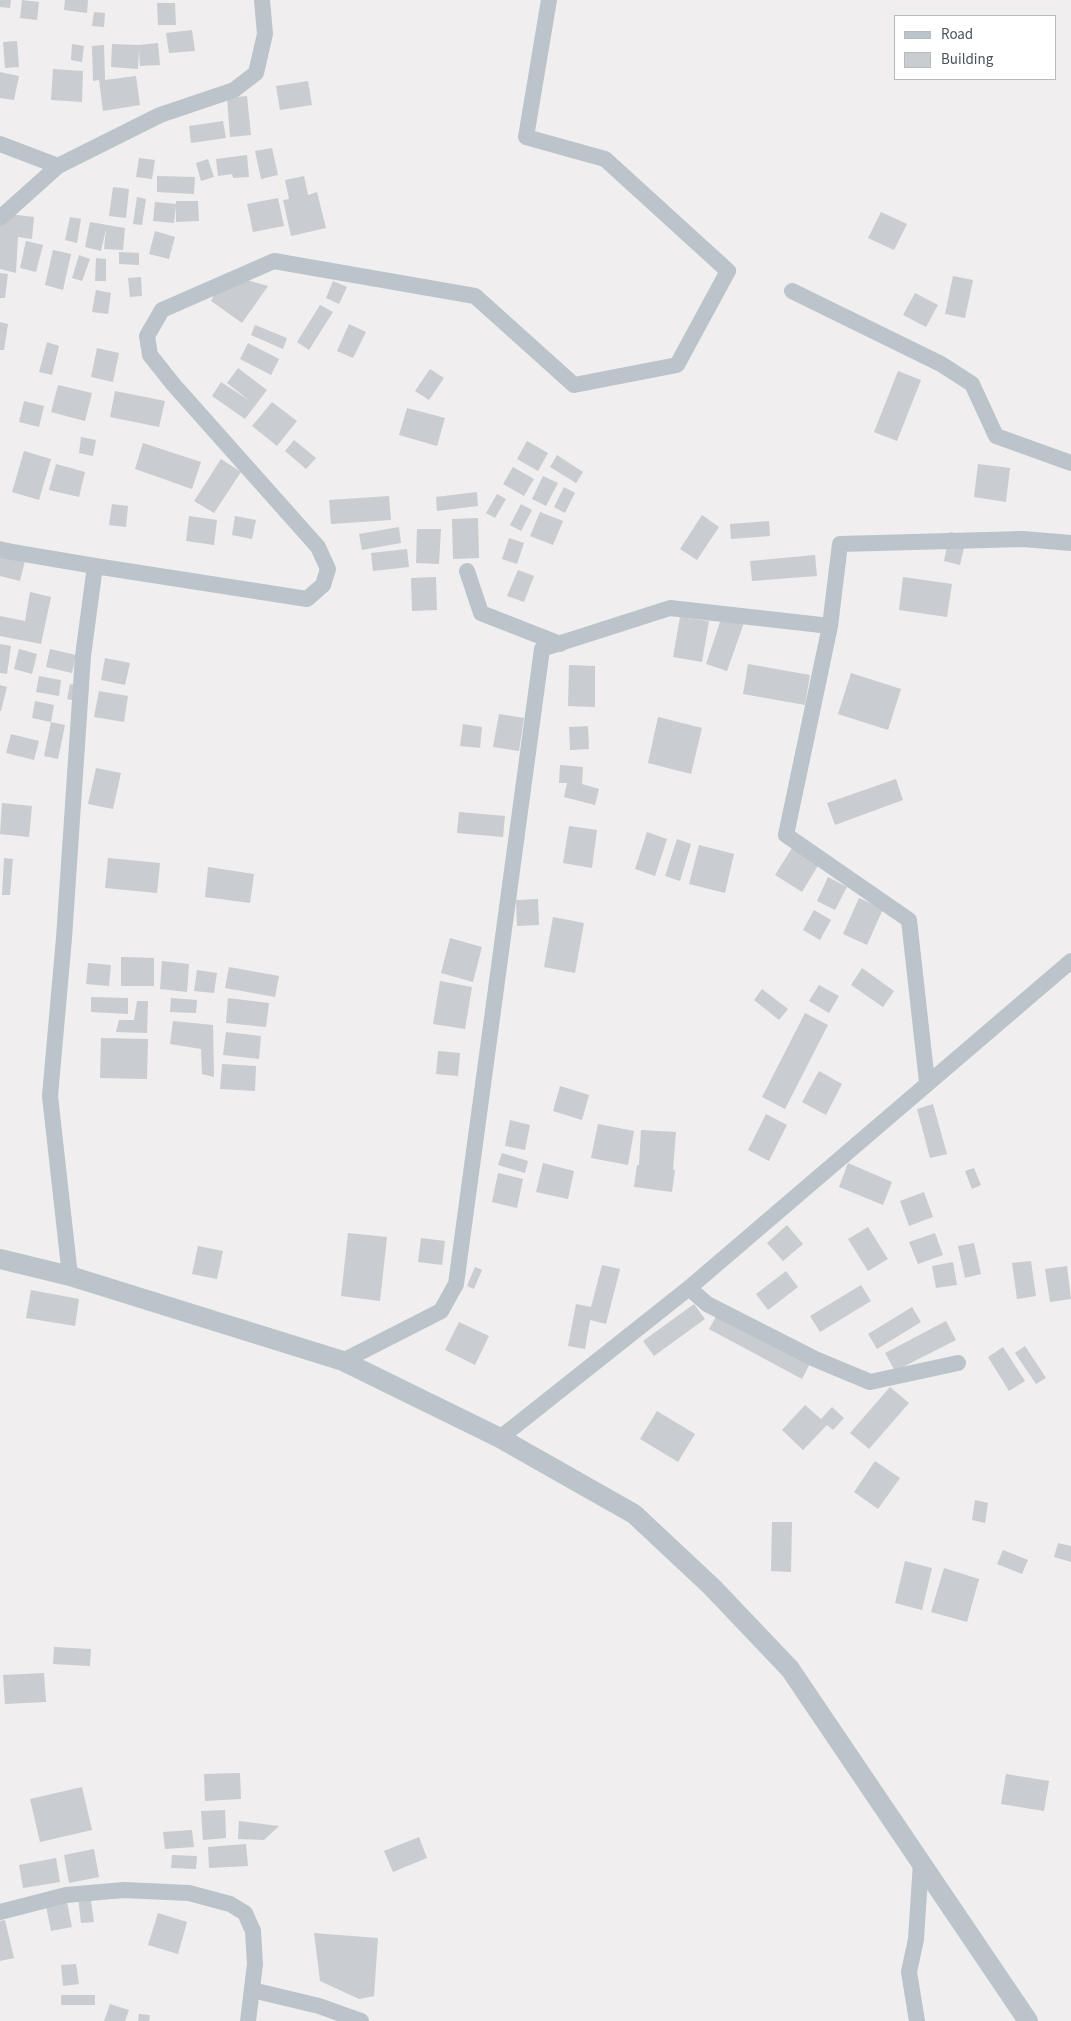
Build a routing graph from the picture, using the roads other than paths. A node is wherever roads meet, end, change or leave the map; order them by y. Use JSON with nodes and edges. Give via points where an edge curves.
{"nodes":[{"id":1,"x":262,"y":0,"type":"edge"},
{"id":2,"x":550,"y":0,"type":"edge"},
{"id":3,"x":0,"y":144,"type":"edge"},
{"id":4,"x":58,"y":166,"type":"junction"},
{"id":5,"x":0,"y":218,"type":"edge"},
{"id":6,"x":792,"y":291,"type":"dead end"},
{"id":7,"x":1071,"y":463,"type":"edge"},
{"id":8,"x":1071,"y":543,"type":"edge"},
{"id":9,"x":0,"y":550,"type":"edge"},
{"id":10,"x":95,"y":566,"type":"junction"},
{"id":11,"x":467,"y":571,"type":"dead end"},
{"id":12,"x":830,"y":626,"type":"junction"},
{"id":13,"x":560,"y":644,"type":"junction"},
{"id":14,"x":1071,"y":961,"type":"edge"},
{"id":15,"x":927,"y":1082,"type":"junction"},
{"id":16,"x":0,"y":1259,"type":"edge"},
{"id":17,"x":70,"y":1276,"type":"junction"},
{"id":18,"x":689,"y":1288,"type":"junction"},
{"id":19,"x":343,"y":1361,"type":"junction"},
{"id":20,"x":958,"y":1363,"type":"dead end"},
{"id":21,"x":500,"y":1438,"type":"junction"},
{"id":22,"x":921,"y":1862,"type":"junction"},
{"id":23,"x":0,"y":1912,"type":"edge"},
{"id":24,"x":252,"y":1990,"type":"junction"},
{"id":25,"x":248,"y":2021,"type":"edge"},
{"id":26,"x":360,"y":2021,"type":"edge"},
{"id":27,"x":918,"y":2021,"type":"edge"},
{"id":28,"x":1028,"y":2021,"type":"edge"}],
"edges":[{"from":1,"to":4,"type":"street","via":[[265,34],[256,74],[234,90],[160,115]]},
{"from":2,"to":10,"type":"street","via":[[526,137],[605,159],[728,271],[677,365],[574,385],[475,296],[274,261],[162,310],[147,336],[150,355],[173,384],[318,547],[328,569],[323,585],[307,599]]},
{"from":3,"to":4,"type":"street"},
{"from":4,"to":5,"type":"street"},
{"from":6,"to":7,"type":"street","via":[[941,364],[972,384],[996,436]]},
{"from":8,"to":12,"type":"street","via":[[1023,539],[840,544]]},
{"from":9,"to":10,"type":"street"},
{"from":10,"to":17,"type":"street","via":[[83,656],[50,1096]]},
{"from":11,"to":13,"type":"street","via":[[481,613]]},
{"from":12,"to":13,"type":"street","via":[[670,608]]},
{"from":12,"to":15,"type":"street","via":[[786,835],[909,920]]},
{"from":13,"to":19,"type":"street","via":[[542,650],[456,1284],[441,1311]]},
{"from":14,"to":15,"type":"street"},
{"from":15,"to":18,"type":"street"},
{"from":16,"to":17,"type":"street"},
{"from":17,"to":19,"type":"street"},
{"from":18,"to":20,"type":"street","via":[[707,1304],[814,1359],[870,1382]]},
{"from":18,"to":21,"type":"street"},
{"from":19,"to":21,"type":"street"},
{"from":21,"to":22,"type":"street","via":[[634,1514],[712,1587],[790,1669]]},
{"from":22,"to":27,"type":"street","via":[[916,1939],[909,1972]]},
{"from":22,"to":28,"type":"street"},
{"from":23,"to":24,"type":"street","via":[[66,1895],[124,1890],[189,1893],[230,1904],[245,1913],[253,1931],[255,1964]]},
{"from":24,"to":25,"type":"street"},
{"from":24,"to":26,"type":"street","via":[[319,2006]]}]}
